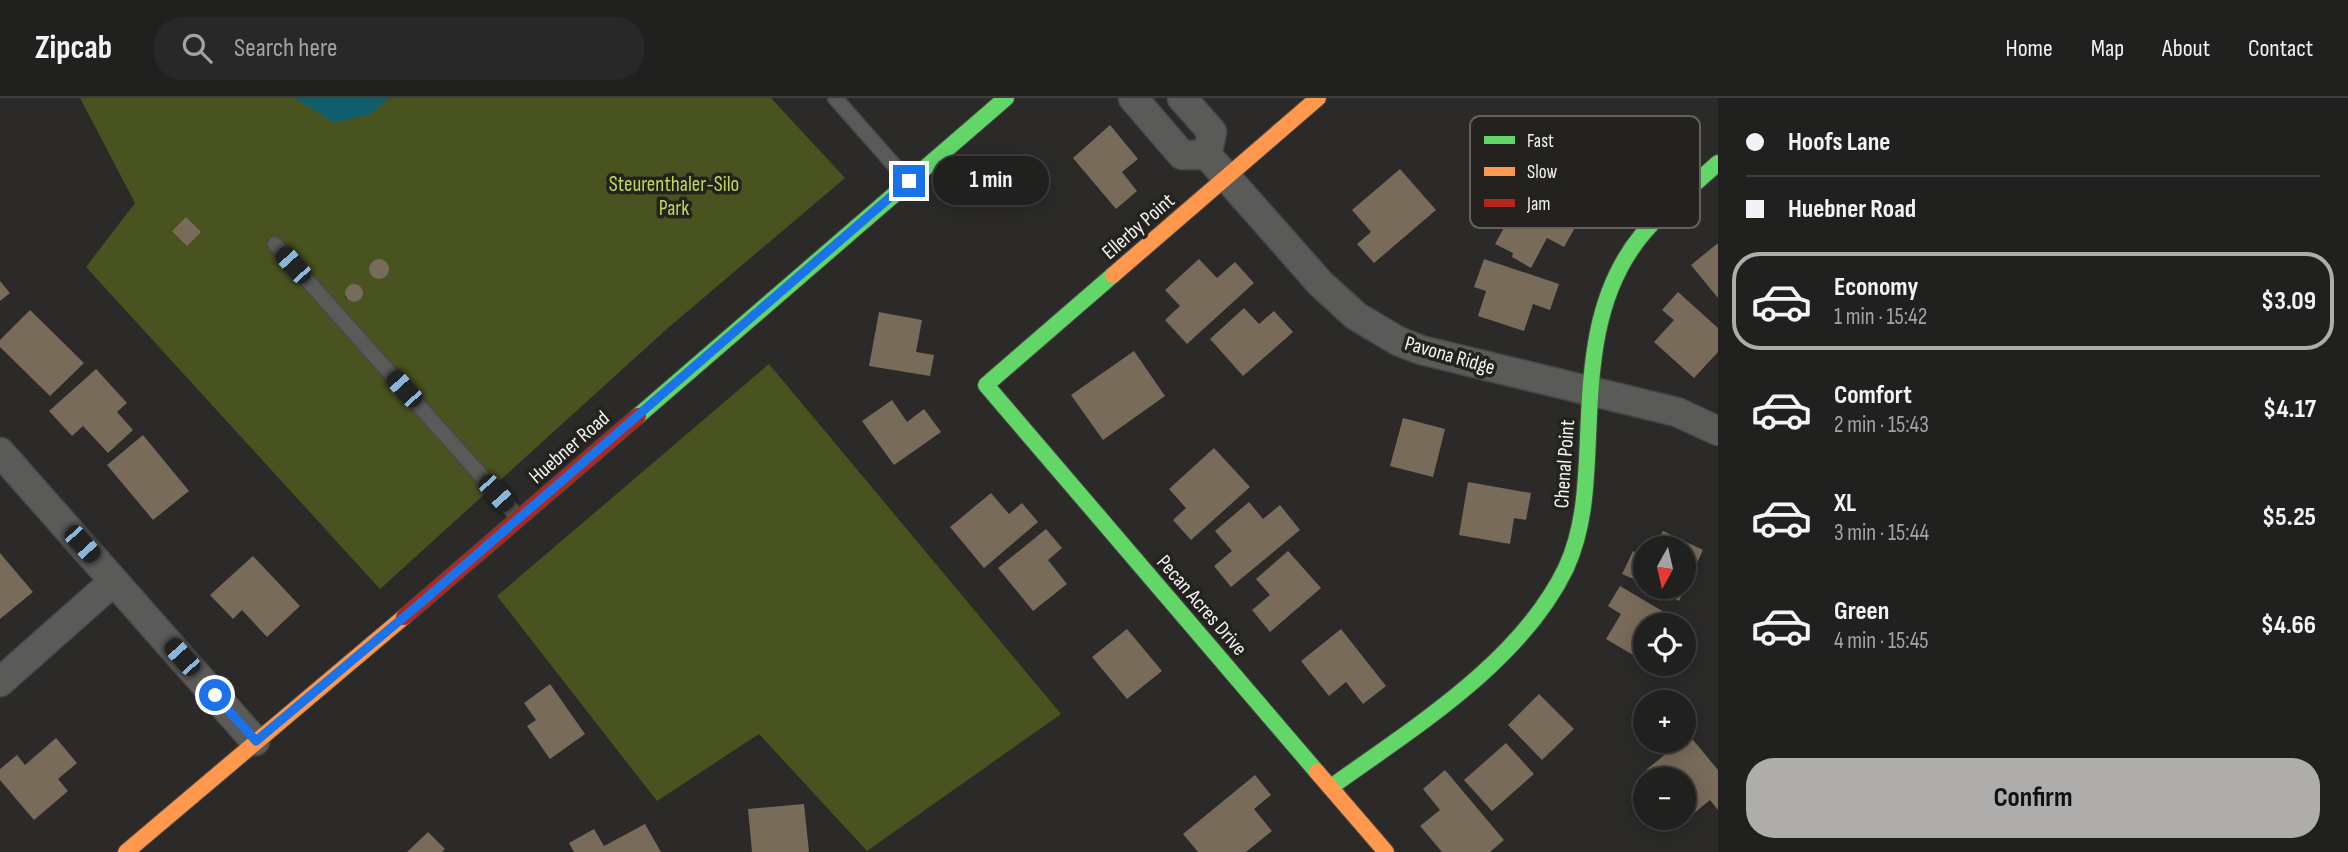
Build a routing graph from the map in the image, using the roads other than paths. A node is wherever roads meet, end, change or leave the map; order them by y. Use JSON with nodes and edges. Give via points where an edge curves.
{"nodes":[{"id":1,"x":835,"y":98,"type":"edge"},
{"id":2,"x":1006,"y":98,"type":"edge"},
{"id":3,"x":1133,"y":98,"type":"edge"},
{"id":4,"x":1182,"y":98,"type":"edge"},
{"id":5,"x":1318,"y":98,"type":"edge"},
{"id":6,"x":1207,"y":155,"type":"junction"},
{"id":7,"x":1718,"y":163,"type":"edge"},
{"id":8,"x":1226,"y":179,"type":"junction"},
{"id":9,"x":1700,"y":179,"type":"edge"},
{"id":10,"x":909,"y":181,"type":"junction"},
{"id":11,"x":1648,"y":228,"type":"edge"},
{"id":12,"x":275,"y":244,"type":"dead end"},
{"id":13,"x":986,"y":385,"type":"joint"},
{"id":14,"x":1590,"y":390,"type":"junction"},
{"id":15,"x":1718,"y":431,"type":"edge"},
{"id":16,"x":0,"y":452,"type":"edge"},
{"id":17,"x":519,"y":518,"type":"junction"},
{"id":18,"x":114,"y":581,"type":"junction"},
{"id":19,"x":0,"y":682,"type":"edge"},
{"id":20,"x":256,"y":741,"type":"junction"},
{"id":21,"x":1331,"y":787,"type":"junction"},
{"id":22,"x":126,"y":852,"type":"edge"},
{"id":23,"x":1386,"y":852,"type":"edge"}],
"edges":[{"from":1,"to":10,"type":"lane"},
{"from":2,"to":10,"type":"street","name":"Huebner Road"},
{"from":3,"to":6,"type":"street","via":[[1182,155]]},
{"from":4,"to":6,"type":"street","via":[[1212,132]]},
{"from":5,"to":8,"type":"street","name":"Ellerby Point"},
{"from":6,"to":8,"type":"street","name":"Pavona Ridge"},
{"from":7,"to":9,"type":"street","name":"Chenal Point"},
{"from":8,"to":13,"type":"street","name":"Ellerby Point"},
{"from":8,"to":14,"type":"street","name":"Pavona Ridge","via":[[1320,283],[1356,316],[1398,341]]},
{"from":10,"to":17,"type":"street","name":"Huebner Road"},
{"from":11,"to":14,"type":"street","name":"Chenal Point","via":[[1614,279],[1597,325]]},
{"from":12,"to":17,"type":"lane"},
{"from":13,"to":21,"type":"street","name":"Pecan Acres Drive"},
{"from":14,"to":15,"type":"street","name":"Pavona Ridge","via":[[1677,412]]},
{"from":14,"to":21,"type":"street","name":"Chenal Point","via":[[1586,498],[1555,590],[1520,636],[1443,706]]},
{"from":16,"to":18,"type":"street"},
{"from":17,"to":20,"type":"street","name":"Huebner Road"},
{"from":18,"to":19,"type":"street"},
{"from":18,"to":20,"type":"street"},
{"from":20,"to":22,"type":"street","name":"Huebner Road"},
{"from":21,"to":23,"type":"street","name":"Pecan Acres Drive"}]}
